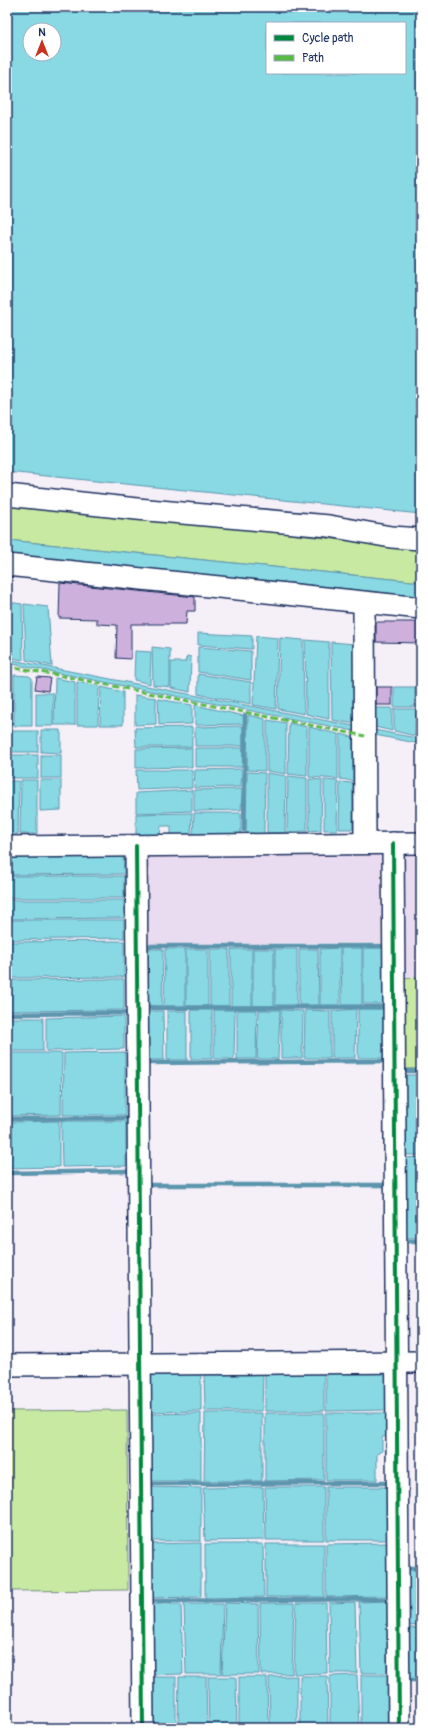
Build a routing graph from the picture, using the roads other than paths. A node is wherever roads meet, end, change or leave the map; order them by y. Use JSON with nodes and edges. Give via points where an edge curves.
{"nodes":[{"id":1,"x":7,"y":495,"type":"edge"},
{"id":2,"x":421,"y":539,"type":"edge"},
{"id":3,"x":7,"y":564,"type":"edge"},
{"id":4,"x":364,"y":603,"type":"junction"},
{"id":5,"x":421,"y":608,"type":"edge"},
{"id":6,"x":365,"y":843,"type":"junction"},
{"id":7,"x":393,"y":843,"type":"junction"},
{"id":8,"x":421,"y":843,"type":"edge"},
{"id":9,"x":136,"y":846,"type":"junction"},
{"id":10,"x":7,"y":847,"type":"edge"},
{"id":11,"x":397,"y":1362,"type":"junction"},
{"id":12,"x":421,"y":1362,"type":"edge"},
{"id":13,"x":140,"y":1364,"type":"junction"},
{"id":14,"x":7,"y":1365,"type":"edge"},
{"id":15,"x":142,"y":1728,"type":"edge"},
{"id":16,"x":399,"y":1728,"type":"edge"}],
"edges":[{"from":1,"to":2,"type":"street","via":[[329,526],[391,537]]},
{"from":3,"to":4,"type":"street"},
{"from":4,"to":5,"type":"street"},
{"from":4,"to":6,"type":"street"},
{"from":6,"to":7,"type":"street"},
{"from":6,"to":9,"type":"street"},
{"from":7,"to":8,"type":"street"},
{"from":7,"to":11,"type":"street"},
{"from":9,"to":10,"type":"street"},
{"from":9,"to":13,"type":"street"},
{"from":11,"to":12,"type":"street"},
{"from":11,"to":13,"type":"street"},
{"from":11,"to":16,"type":"street"},
{"from":13,"to":14,"type":"street"},
{"from":13,"to":15,"type":"street"}]}
